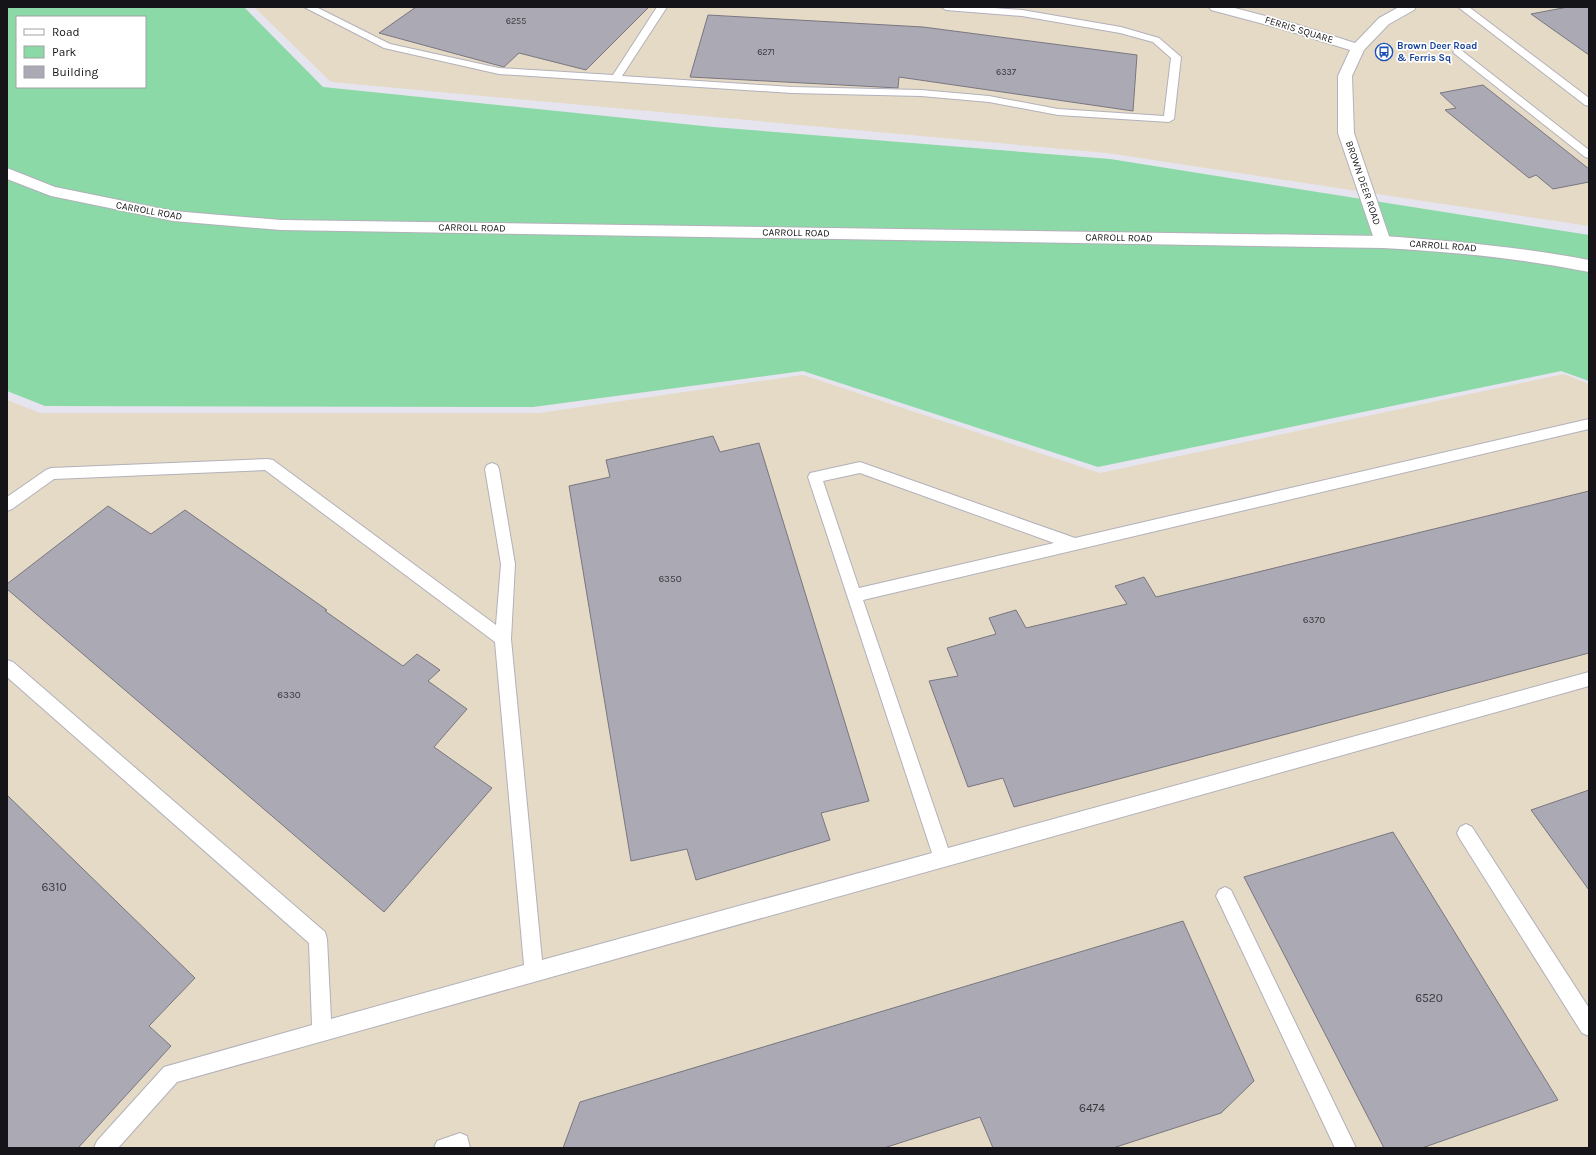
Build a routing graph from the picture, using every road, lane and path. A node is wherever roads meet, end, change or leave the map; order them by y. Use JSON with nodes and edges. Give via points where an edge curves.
{"nodes":[{"id":1,"x":308,"y":7,"type":"edge"},
{"id":2,"x":662,"y":7,"type":"edge"},
{"id":3,"x":946,"y":7,"type":"edge"},
{"id":4,"x":1216,"y":7,"type":"edge"},
{"id":5,"x":1409,"y":7,"type":"edge"},
{"id":6,"x":1463,"y":7,"type":"edge"},
{"id":7,"x":1358,"y":48,"type":"junction"},
{"id":8,"x":1458,"y":52,"type":"dead end"},
{"id":9,"x":616,"y":78,"type":"junction"},
{"id":10,"x":1589,"y":103,"type":"edge"},
{"id":11,"x":1589,"y":156,"type":"edge"},
{"id":12,"x":7,"y":173,"type":"edge"},
{"id":13,"x":1383,"y":242,"type":"junction"},
{"id":14,"x":1589,"y":266,"type":"edge"},
{"id":15,"x":1589,"y":424,"type":"edge"},
{"id":16,"x":492,"y":469,"type":"dead end"},
{"id":17,"x":7,"y":505,"type":"edge"},
{"id":18,"x":1074,"y":544,"type":"junction"},
{"id":19,"x":854,"y":596,"type":"junction"},
{"id":20,"x":503,"y":639,"type":"junction"},
{"id":21,"x":7,"y":667,"type":"edge"},
{"id":22,"x":1589,"y":679,"type":"edge"},
{"id":23,"x":1466,"y":833,"type":"dead end"},
{"id":24,"x":943,"y":859,"type":"junction"},
{"id":25,"x":1225,"y":896,"type":"dead end"},
{"id":26,"x":534,"y":972,"type":"junction"},
{"id":27,"x":1589,"y":1026,"type":"edge"},
{"id":28,"x":322,"y":1032,"type":"junction"},
{"id":29,"x":104,"y":1148,"type":"edge"},
{"id":30,"x":444,"y":1148,"type":"edge"},
{"id":31,"x":460,"y":1148,"type":"edge"},
{"id":32,"x":1346,"y":1148,"type":"edge"}],
"edges":[{"from":1,"to":9,"type":"lane","via":[[387,46],[499,70]]},
{"from":2,"to":9,"type":"lane"},
{"from":3,"to":9,"type":"lane","via":[[1022,13],[1121,30],[1156,40],[1176,57],[1169,119],[1058,112],[988,99],[921,93],[792,90]]},
{"from":4,"to":7,"type":"main road","name":"FERRIS SQUARE"},
{"from":5,"to":7,"type":"main road","name":"BROWN DEER ROAD","via":[[1384,21]]},
{"from":6,"to":10,"type":"lane"},
{"from":7,"to":13,"type":"main road","name":"BROWN DEER ROAD","via":[[1346,76],[1346,133]]},
{"from":8,"to":11,"type":"lane"},
{"from":12,"to":13,"type":"main road","name":"CARROLL ROAD","via":[[51,191],[173,216],[281,225]]},
{"from":13,"to":14,"type":"main road","name":"CARROLL ROAD","via":[[1464,247]]},
{"from":15,"to":18,"type":"lane"},
{"from":16,"to":20,"type":"lane","via":[[508,564]]},
{"from":17,"to":20,"type":"lane","via":[[51,474],[268,464]]},
{"from":18,"to":19,"type":"lane"},
{"from":18,"to":19,"type":"lane","via":[[860,467],[815,477]]},
{"from":19,"to":24,"type":"lane"},
{"from":20,"to":26,"type":"lane"},
{"from":21,"to":28,"type":"lane","via":[[318,939]]},
{"from":22,"to":24,"type":"lane"},
{"from":23,"to":27,"type":"lane"},
{"from":24,"to":26,"type":"lane"},
{"from":25,"to":32,"type":"lane"},
{"from":26,"to":28,"type":"lane"},
{"from":28,"to":29,"type":"lane","via":[[171,1074]]},
{"from":30,"to":31,"type":"lane","via":[[460,1143]]}]}
